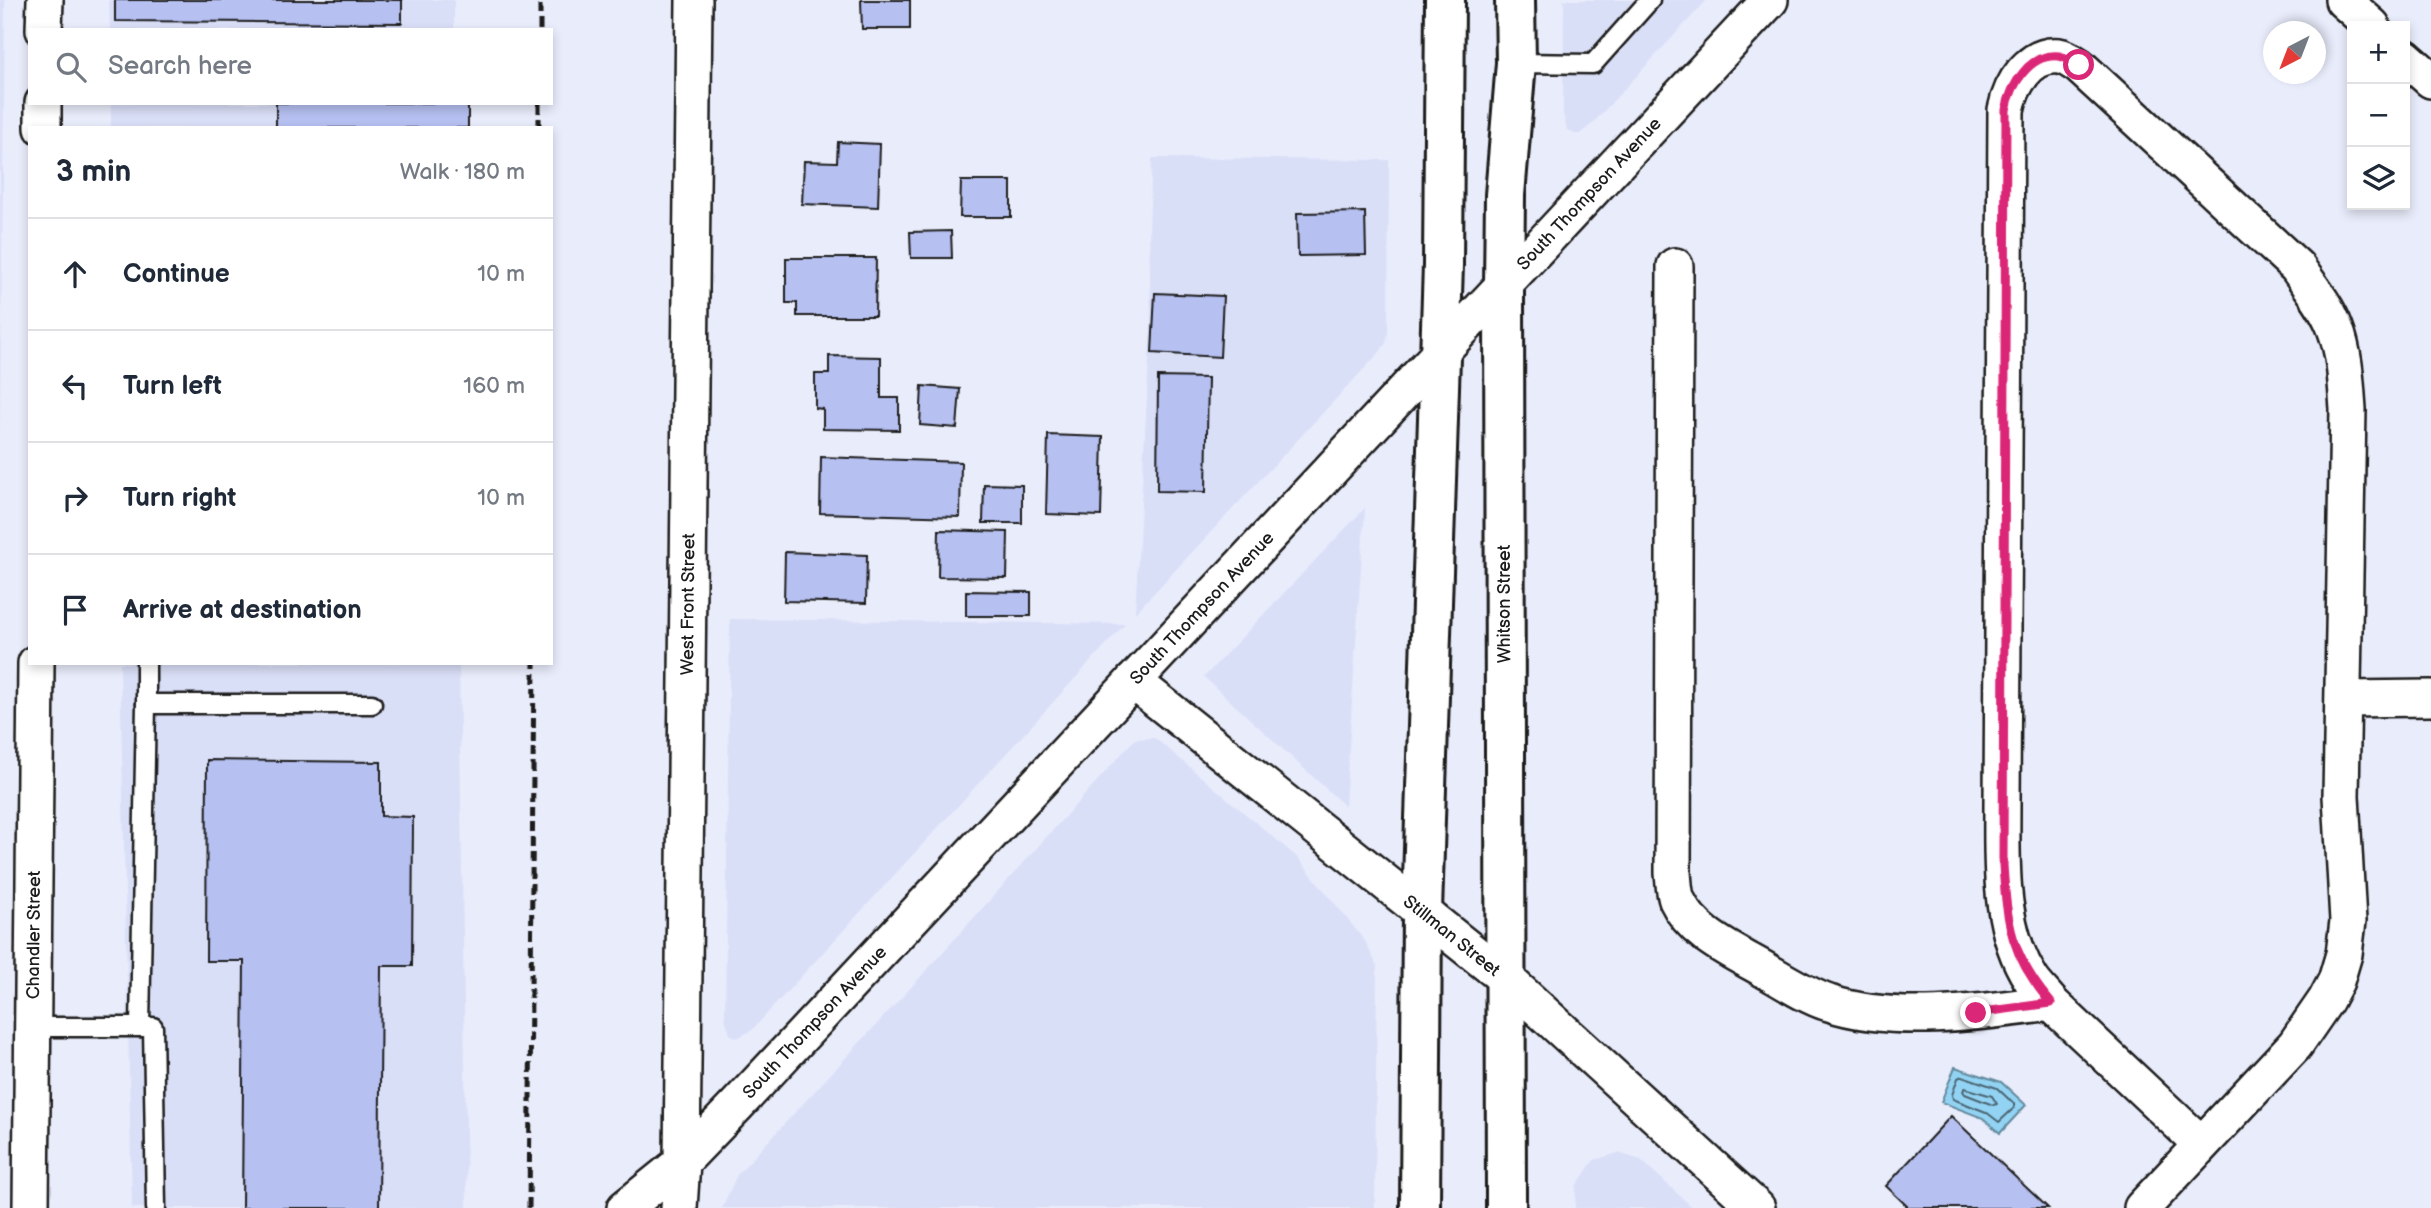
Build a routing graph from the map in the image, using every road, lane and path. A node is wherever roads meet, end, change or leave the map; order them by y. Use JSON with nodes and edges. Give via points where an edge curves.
{"nodes":[{"id":1,"x":45,"y":0,"type":"edge"},
{"id":2,"x":694,"y":0,"type":"edge"},
{"id":3,"x":1445,"y":0,"type":"edge"},
{"id":4,"x":1515,"y":0,"type":"edge"},
{"id":5,"x":1650,"y":0,"type":"edge"},
{"id":6,"x":2343,"y":0,"type":"edge"},
{"id":7,"x":1758,"y":4,"type":"edge"},
{"id":8,"x":2366,"y":21,"type":"edge"},
{"id":9,"x":44,"y":28,"type":"edge"},
{"id":10,"x":2410,"y":61,"type":"edge"},
{"id":11,"x":1516,"y":63,"type":"junction"},
{"id":12,"x":2431,"y":80,"type":"edge"},
{"id":13,"x":43,"y":105,"type":"edge"},
{"id":14,"x":43,"y":126,"type":"edge"},
{"id":15,"x":1675,"y":266,"type":"dead end"},
{"id":16,"x":1504,"y":287,"type":"junction"},
{"id":17,"x":1439,"y":356,"type":"junction"},
{"id":18,"x":36,"y":665,"type":"edge"},
{"id":19,"x":146,"y":665,"type":"edge"},
{"id":20,"x":1133,"y":681,"type":"junction"},
{"id":21,"x":2431,"y":698,"type":"edge"},
{"id":22,"x":2344,"y":699,"type":"junction"},
{"id":23,"x":146,"y":704,"type":"junction"},
{"id":24,"x":372,"y":704,"type":"dead end"},
{"id":25,"x":1422,"y":911,"type":"junction"},
{"id":26,"x":1505,"y":978,"type":"junction"},
{"id":27,"x":2051,"y":1003,"type":"junction"},
{"id":28,"x":33,"y":1027,"type":"junction"},
{"id":29,"x":140,"y":1027,"type":"junction"},
{"id":30,"x":2201,"y":1144,"type":"junction"},
{"id":31,"x":682,"y":1162,"type":"junction"},
{"id":32,"x":31,"y":1208,"type":"edge"},
{"id":33,"x":156,"y":1208,"type":"edge"},
{"id":34,"x":625,"y":1208,"type":"edge"},
{"id":35,"x":679,"y":1208,"type":"edge"},
{"id":36,"x":1420,"y":1208,"type":"edge"},
{"id":37,"x":1506,"y":1208,"type":"edge"},
{"id":38,"x":1757,"y":1208,"type":"edge"},
{"id":39,"x":2142,"y":1208,"type":"edge"}],
"edges":[{"from":1,"to":9,"type":"street"},
{"from":2,"to":31,"type":"street","name":"West Front Street"},
{"from":3,"to":17,"type":"main road"},
{"from":4,"to":11,"type":"main road","name":"Whitson Street"},
{"from":5,"to":11,"type":"lane","via":[[1593,64]]},
{"from":6,"to":8,"type":"street"},
{"from":7,"to":16,"type":"street","name":"South Thompson Avenue"},
{"from":10,"to":12,"type":"street"},
{"from":11,"to":16,"type":"main road","name":"Whitson Street"},
{"from":13,"to":14,"type":"street"},
{"from":15,"to":27,"type":"street","via":[[1676,898],[1697,927],[1717,943],[1826,1003],[1850,1010],[1976,1013]]},
{"from":16,"to":17,"type":"street","name":"South Thompson Avenue"},
{"from":16,"to":26,"type":"main road","name":"Whitson Street"},
{"from":17,"to":20,"type":"street","name":"South Thompson Avenue"},
{"from":17,"to":25,"type":"main road"},
{"from":18,"to":28,"type":"street","name":"Chandler Street"},
{"from":19,"to":23,"type":"lane"},
{"from":20,"to":25,"type":"street","name":"Stillman Street"},
{"from":20,"to":31,"type":"street","name":"South Thompson Avenue"},
{"from":21,"to":22,"type":"street"},
{"from":22,"to":27,"type":"street","via":[[2348,410],[2344,361],[2335,327],[2297,267],[2266,237],[2079,65],[2061,56],[2044,57],[2016,82],[2006,110],[2002,853],[2011,934],[2031,980]]},
{"from":22,"to":30,"type":"street","via":[[2341,796],[2348,921],[2336,981],[2295,1045]]},
{"from":23,"to":24,"type":"lane"},
{"from":23,"to":29,"type":"lane"},
{"from":25,"to":26,"type":"street","name":"Stillman Street"},
{"from":25,"to":36,"type":"main road"},
{"from":26,"to":37,"type":"main road","name":"Whitson Street"},
{"from":26,"to":38,"type":"street","name":"Stillman Street"},
{"from":27,"to":30,"type":"street"},
{"from":28,"to":29,"type":"lane"},
{"from":28,"to":32,"type":"street","name":"Chandler Street"},
{"from":29,"to":33,"type":"lane","via":[[153,1027]]},
{"from":30,"to":39,"type":"street"},
{"from":31,"to":34,"type":"street","name":"South Thompson Avenue"},
{"from":31,"to":35,"type":"street","name":"West Front Street"}]}
